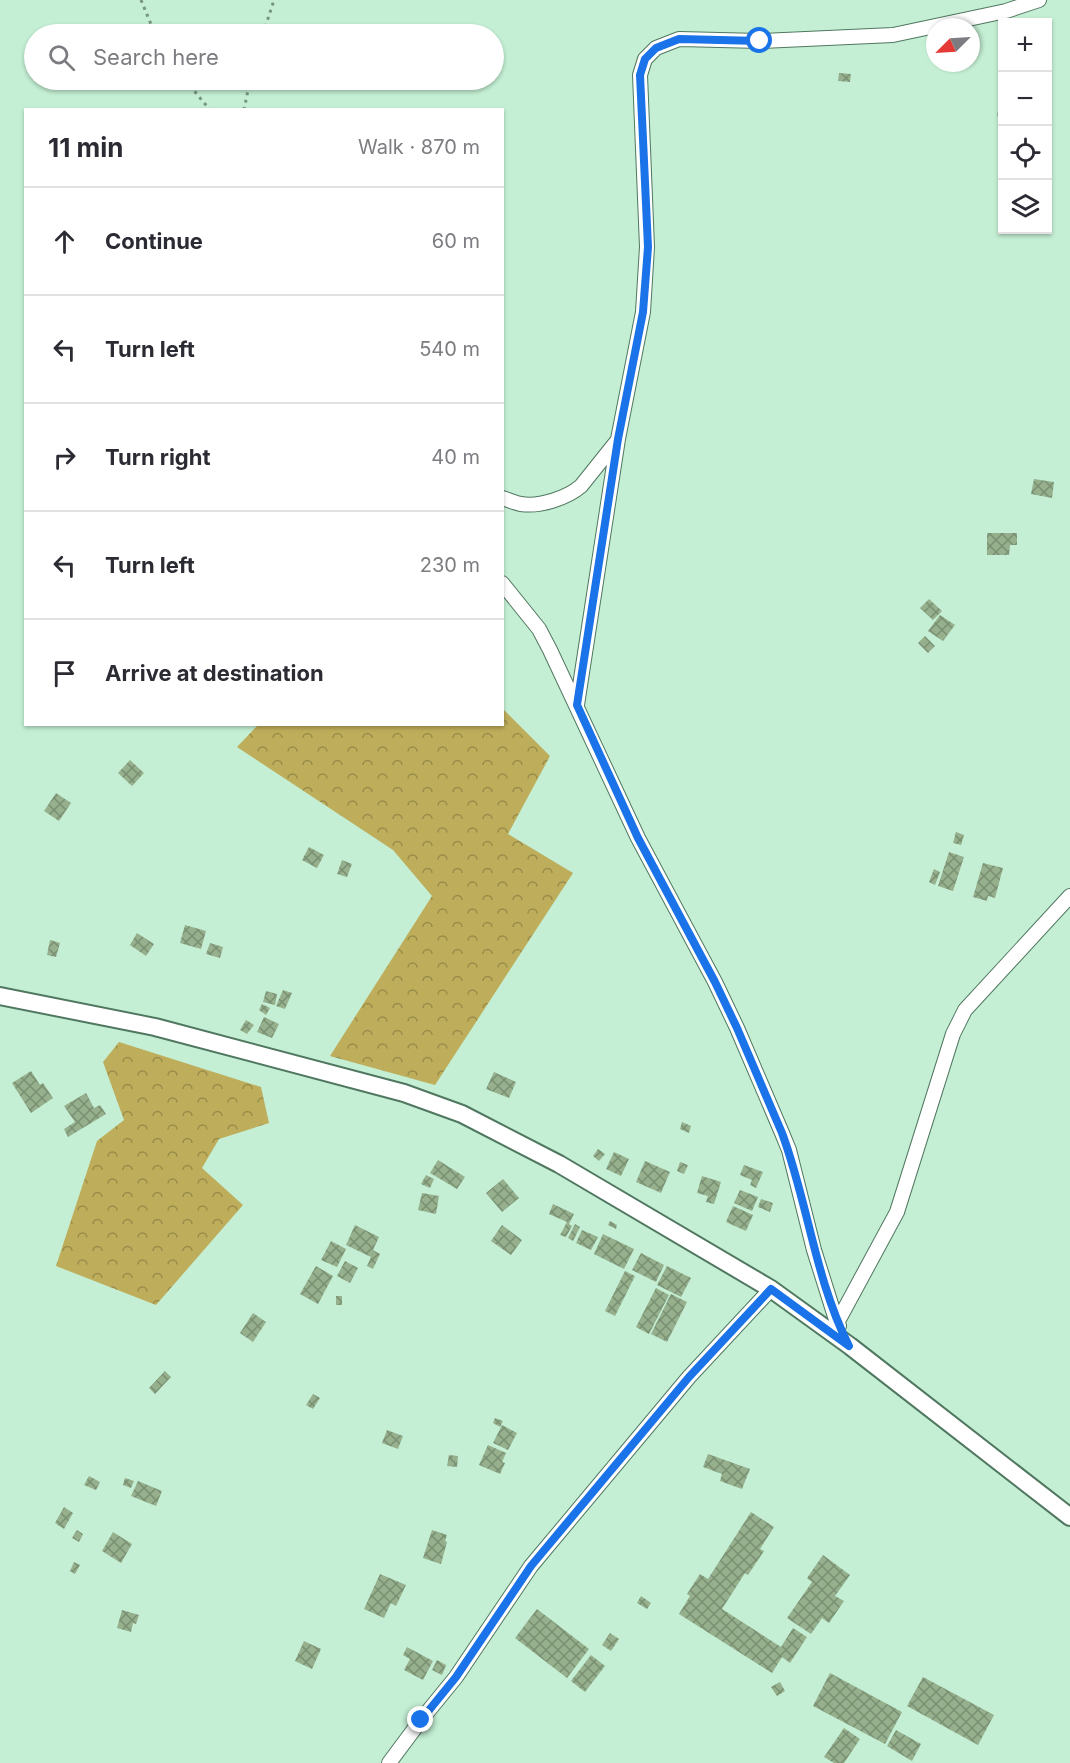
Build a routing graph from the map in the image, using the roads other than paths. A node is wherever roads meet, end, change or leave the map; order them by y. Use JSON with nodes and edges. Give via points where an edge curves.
{"nodes":[{"id":1,"x":1039,"y":0,"type":"edge"},
{"id":2,"x":618,"y":439,"type":"junction"},
{"id":3,"x":504,"y":499,"type":"edge"},
{"id":4,"x":504,"y":586,"type":"edge"},
{"id":5,"x":577,"y":705,"type":"junction"},
{"id":6,"x":1070,"y":896,"type":"edge"},
{"id":7,"x":0,"y":996,"type":"edge"},
{"id":8,"x":771,"y":1289,"type":"junction"},
{"id":9,"x":837,"y":1323,"type":"junction"},
{"id":10,"x":849,"y":1346,"type":"junction"},
{"id":11,"x":1070,"y":1517,"type":"edge"},
{"id":12,"x":389,"y":1763,"type":"edge"}],
"edges":[{"from":1,"to":2,"type":"street","via":[[1006,11],[893,35],[760,41],[679,39],[656,48],[645,59],[640,75],[648,247],[643,312]]},
{"from":2,"to":3,"type":"street","via":[[575,491],[533,504]]},
{"from":2,"to":5,"type":"street"},
{"from":4,"to":5,"type":"street","via":[[539,629]]},
{"from":5,"to":9,"type":"street","via":[[638,838],[715,982],[782,1133]]},
{"from":6,"to":9,"type":"street","via":[[965,1010],[953,1034],[897,1212]]},
{"from":7,"to":8,"type":"street","via":[[155,1027],[404,1093],[462,1114],[559,1164]]},
{"from":8,"to":10,"type":"street"},
{"from":8,"to":12,"type":"street","via":[[689,1377],[531,1566],[456,1677]]},
{"from":9,"to":10,"type":"street"},
{"from":10,"to":11,"type":"street"}]}
